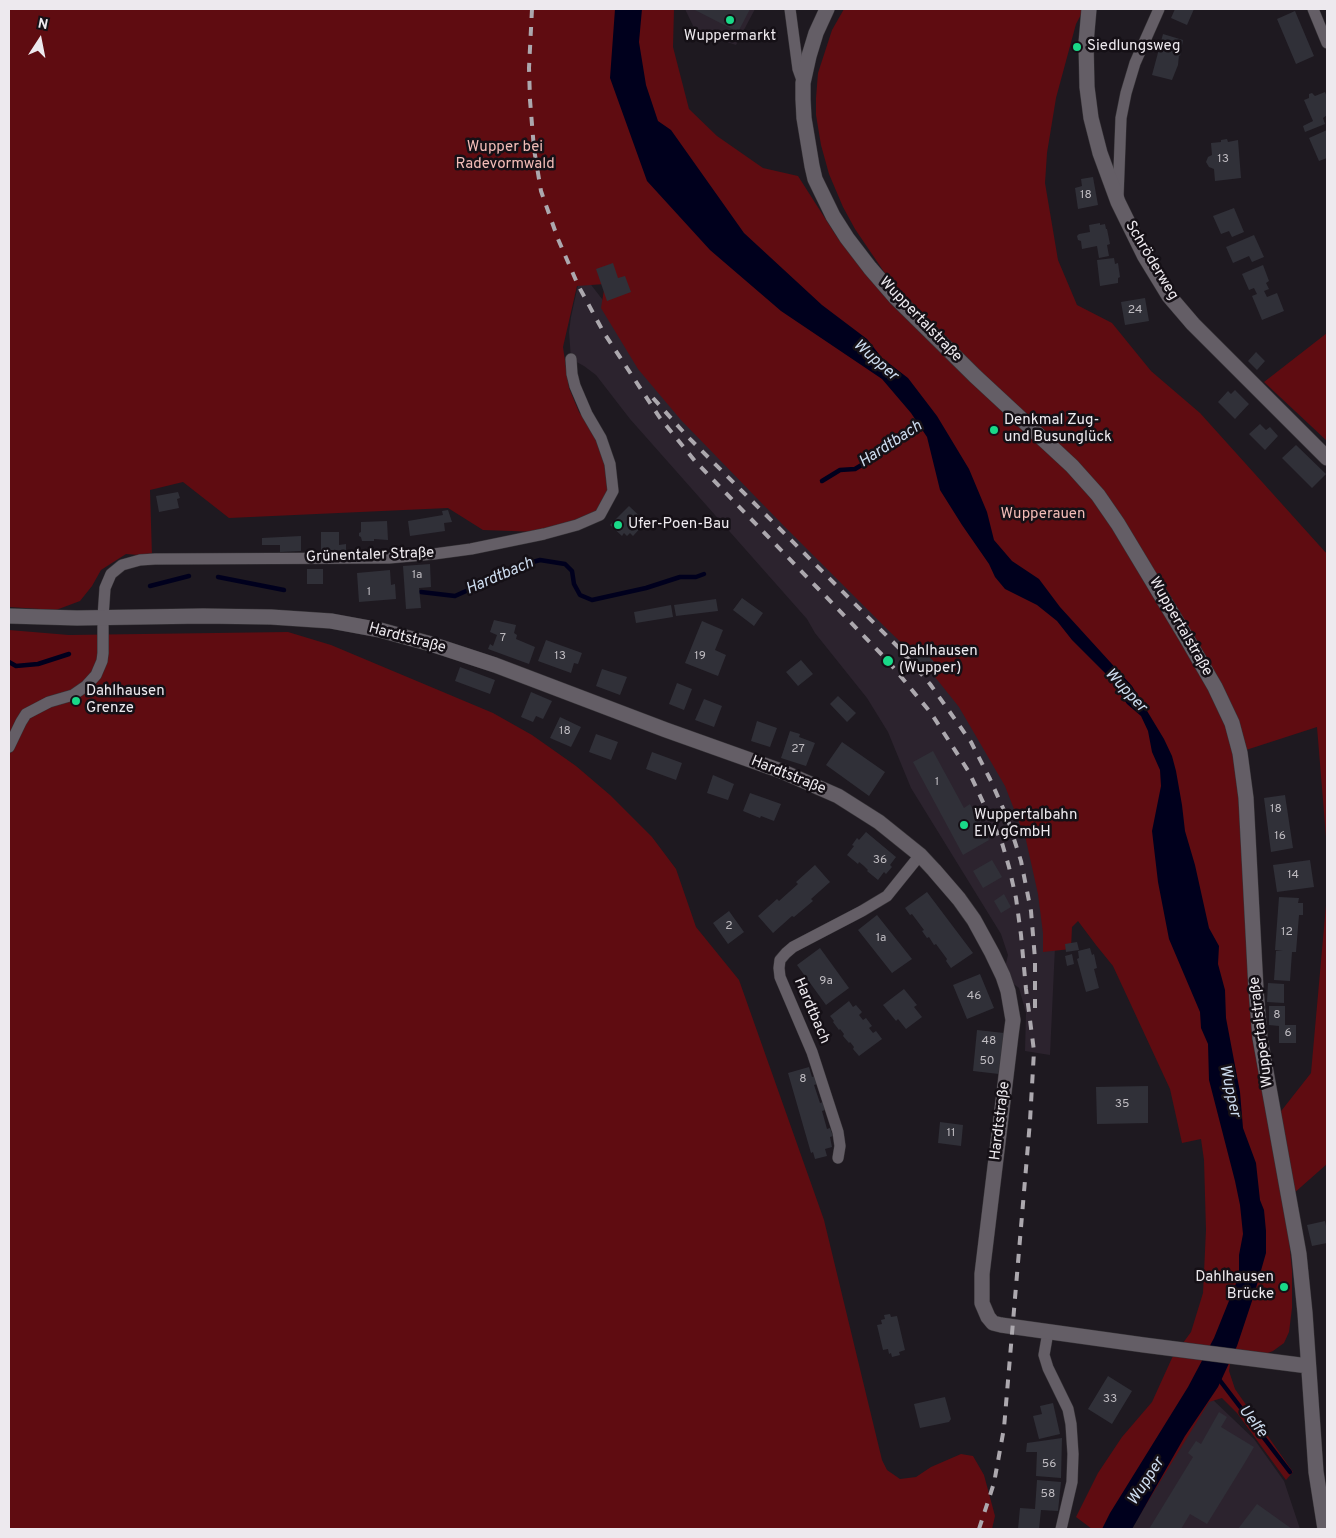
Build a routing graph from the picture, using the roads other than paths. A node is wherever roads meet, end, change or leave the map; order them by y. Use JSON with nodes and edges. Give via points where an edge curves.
{"nodes":[{"id":1,"x":790,"y":9,"type":"edge"},
{"id":2,"x":827,"y":9,"type":"edge"},
{"id":3,"x":1089,"y":9,"type":"edge"},
{"id":4,"x":1159,"y":9,"type":"edge"},
{"id":5,"x":1313,"y":9,"type":"edge"},
{"id":6,"x":1327,"y":42,"type":"edge"},
{"id":7,"x":803,"y":83,"type":"junction"},
{"id":8,"x":1118,"y":202,"type":"junction"},
{"id":9,"x":571,"y":359,"type":"dead end"},
{"id":10,"x":1327,"y":458,"type":"edge"},
{"id":11,"x":9,"y":616,"type":"edge"},
{"id":12,"x":103,"y":618,"type":"junction"},
{"id":13,"x":9,"y":747,"type":"edge"},
{"id":14,"x":920,"y":855,"type":"junction"},
{"id":15,"x":838,"y":1158,"type":"dead end"},
{"id":16,"x":1048,"y":1332,"type":"junction"},
{"id":17,"x":1308,"y":1366,"type":"junction"},
{"id":18,"x":1322,"y":1472,"type":"edge"},
{"id":19,"x":1062,"y":1529,"type":"edge"},
{"id":20,"x":1326,"y":1529,"type":"edge"}],
"edges":[{"from":1,"to":7,"type":"street","via":[[798,69]]},
{"from":2,"to":7,"type":"main road","name":"Wuppertalstraße","via":[[816,33]]},
{"from":3,"to":8,"type":"main road","name":"Schröderweg","via":[[1086,43],[1090,110],[1100,153]]},
{"from":4,"to":8,"type":"street","via":[[1135,63],[1126,93],[1120,128]]},
{"from":5,"to":6,"type":"street"},
{"from":7,"to":17,"type":"main road","name":"Wuppertalstraße","via":[[804,118],[814,172],[823,196],[847,238],[896,298],[974,376],[1072,466],[1098,495],[1186,636],[1232,723],[1246,798],[1260,1038],[1299,1254]]},
{"from":8,"to":10,"type":"main road","name":"Schröderweg","via":[[1169,296],[1214,346]]},
{"from":9,"to":12,"type":"street","name":"Grünentaler Straße","via":[[575,386],[610,464],[612,491],[600,515],[544,534],[434,554],[389,558],[140,560],[111,574],[105,588]]},
{"from":11,"to":12,"type":"main road"},
{"from":12,"to":13,"type":"street","via":[[102,661],[90,683],[73,695],[49,702],[26,714]]},
{"from":12,"to":14,"type":"main road","name":"Hardtstraße","via":[[303,619],[365,627],[431,644],[812,784],[858,808]]},
{"from":14,"to":15,"type":"street","name":"Hardtbach","via":[[887,896],[793,947],[780,960],[780,977],[812,1052],[838,1132]]},
{"from":14,"to":16,"type":"main road","name":"Hardtstraße","via":[[974,920],[1004,976],[1011,1003],[1011,1041],[982,1274],[983,1307],[997,1324]]},
{"from":16,"to":17,"type":"main road","name":"Hardtstraße"},
{"from":16,"to":19,"type":"street","via":[[1044,1356],[1068,1409],[1074,1454]]},
{"from":17,"to":18,"type":"main road","name":"Wuppertalstraße"},
{"from":18,"to":20,"type":"main road","name":"Wuppertalstraße"}]}
